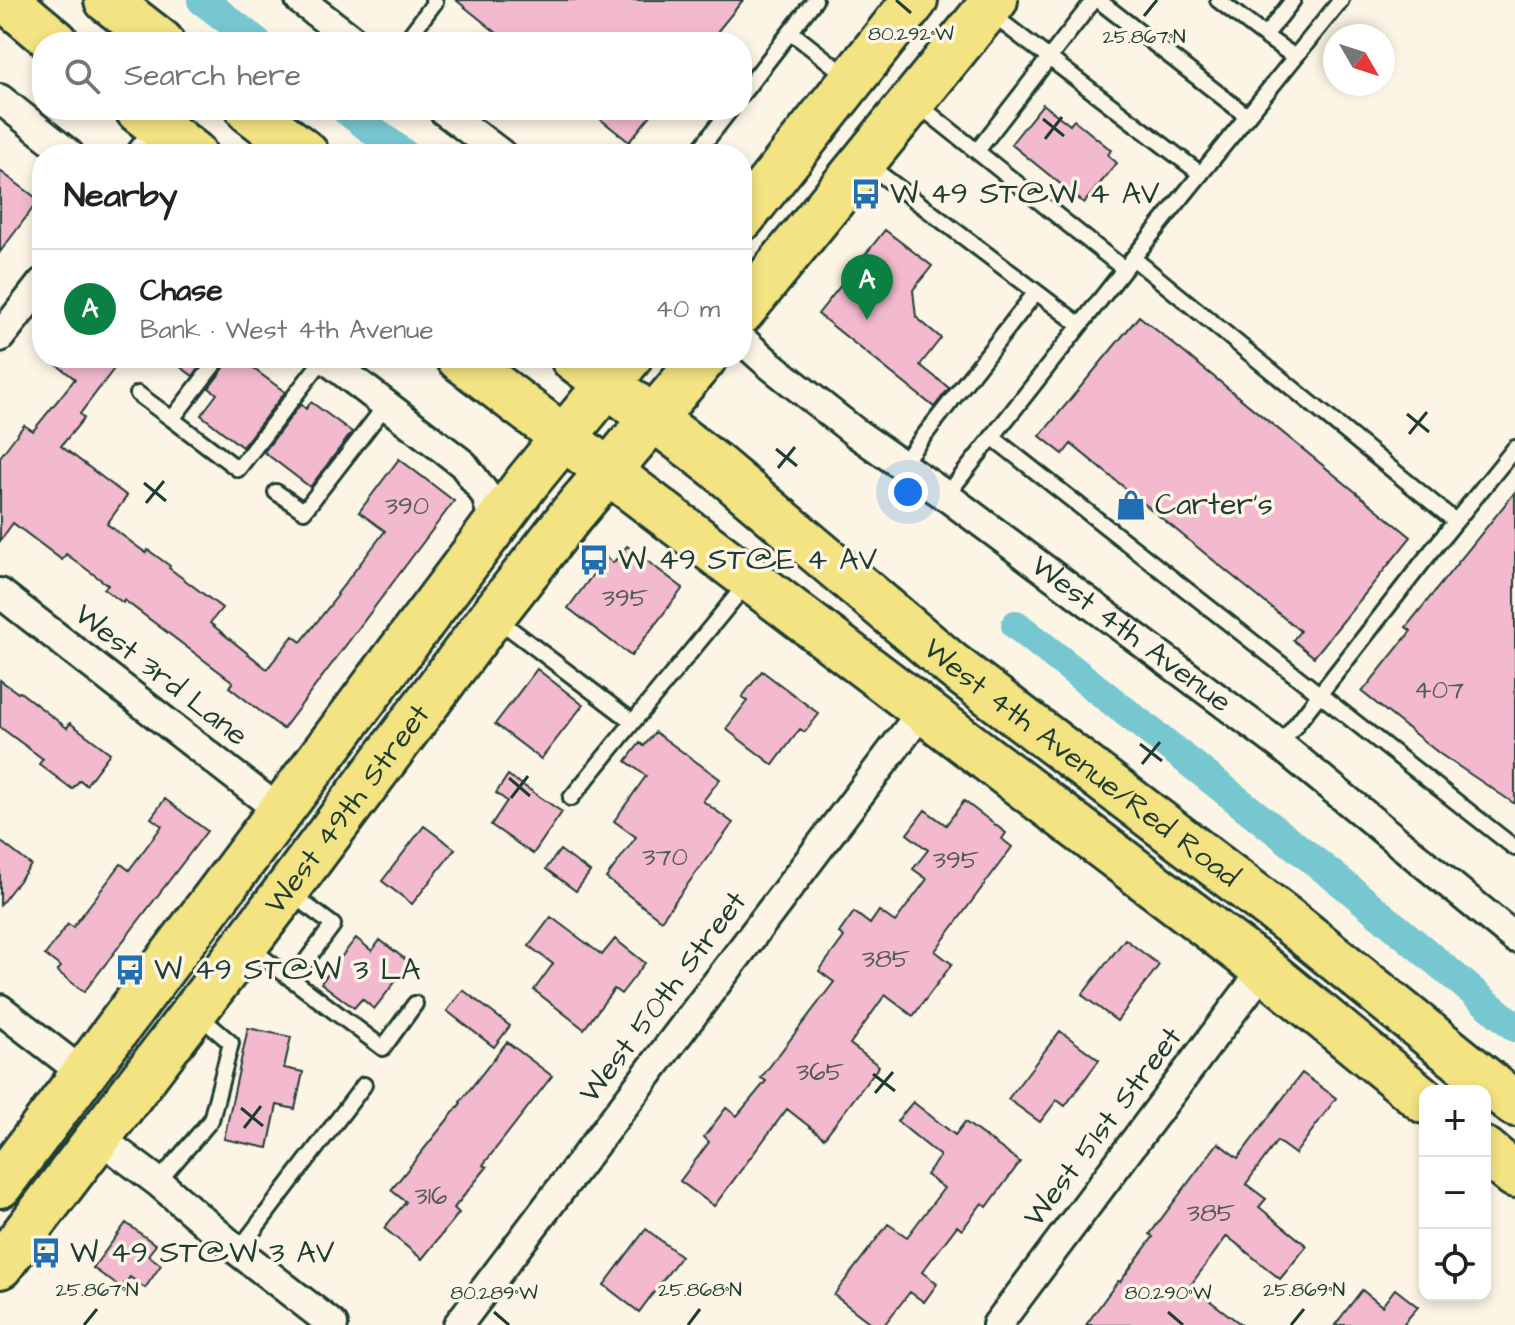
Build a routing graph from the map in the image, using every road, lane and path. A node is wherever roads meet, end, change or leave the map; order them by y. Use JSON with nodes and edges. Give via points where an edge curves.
{"nodes":[{"id":1,"x":6,"y":0,"type":"edge"},
{"id":2,"x":107,"y":0,"type":"edge"},
{"id":3,"x":300,"y":0,"type":"edge"},
{"id":4,"x":433,"y":0,"type":"edge"},
{"id":5,"x":815,"y":0,"type":"edge"},
{"id":6,"x":915,"y":0,"type":"edge"},
{"id":7,"x":1096,"y":0,"type":"edge"},
{"id":8,"x":1218,"y":0,"type":"edge"},
{"id":9,"x":1293,"y":0,"type":"edge"},
{"id":10,"x":1341,"y":0,"type":"edge"},
{"id":11,"x":990,"y":5,"type":"edge"},
{"id":12,"x":44,"y":32,"type":"edge"},
{"id":13,"x":148,"y":32,"type":"edge"},
{"id":14,"x":342,"y":32,"type":"edge"},
{"id":15,"x":412,"y":32,"type":"edge"},
{"id":16,"x":791,"y":32,"type":"junction"},
{"id":17,"x":1265,"y":36,"type":"junction"},
{"id":18,"x":1295,"y":57,"type":"junction"},
{"id":19,"x":1049,"y":58,"type":"junction"},
{"id":20,"x":852,"y":80,"type":"junction"},
{"id":21,"x":752,"y":81,"type":"edge"},
{"id":22,"x":0,"y":99,"type":"edge"},
{"id":23,"x":913,"y":101,"type":"junction"},
{"id":24,"x":1247,"y":116,"type":"junction"},
{"id":25,"x":262,"y":120,"type":"edge"},
{"id":26,"x":456,"y":120,"type":"edge"},
{"id":27,"x":722,"y":120,"type":"edge"},
{"id":28,"x":56,"y":144,"type":"edge"},
{"id":29,"x":293,"y":144,"type":"edge"},
{"id":30,"x":488,"y":144,"type":"edge"},
{"id":31,"x":704,"y":144,"type":"edge"},
{"id":32,"x":977,"y":151,"type":"junction"},
{"id":33,"x":864,"y":161,"type":"junction"},
{"id":34,"x":1201,"y":174,"type":"junction"},
{"id":35,"x":752,"y":205,"type":"edge"},
{"id":36,"x":1129,"y":263,"type":"junction"},
{"id":37,"x":1036,"y":292,"type":"junction"},
{"id":38,"x":32,"y":296,"type":"edge"},
{"id":39,"x":752,"y":299,"type":"edge"},
{"id":40,"x":1080,"y":325,"type":"junction"},
{"id":41,"x":0,"y":337,"type":"edge"},
{"id":42,"x":752,"y":349,"type":"edge"},
{"id":43,"x":211,"y":368,"type":"edge"},
{"id":44,"x":316,"y":368,"type":"edge"},
{"id":45,"x":337,"y":368,"type":"edge"},
{"id":46,"x":472,"y":368,"type":"edge"},
{"id":47,"x":696,"y":368,"type":"edge"},
{"id":48,"x":618,"y":371,"type":"edge"},
{"id":49,"x":138,"y":394,"type":"dead end"},
{"id":50,"x":386,"y":405,"type":"junction"},
{"id":51,"x":653,"y":418,"type":"junction"},
{"id":52,"x":172,"y":419,"type":"junction"},
{"id":53,"x":992,"y":437,"type":"junction"},
{"id":54,"x":563,"y":438,"type":"junction"},
{"id":55,"x":1515,"y":448,"type":"edge"},
{"id":56,"x":902,"y":464,"type":"junction"},
{"id":57,"x":607,"y":472,"type":"junction"},
{"id":58,"x":276,"y":492,"type":"dead end"},
{"id":59,"x":946,"y":496,"type":"junction"},
{"id":60,"x":1455,"y":521,"type":"junction"},
{"id":61,"x":495,"y":526,"type":"junction"},
{"id":62,"x":750,"y":580,"type":"junction"},
{"id":63,"x":0,"y":593,"type":"edge"},
{"id":64,"x":493,"y":615,"type":"junction"},
{"id":65,"x":1320,"y":694,"type":"junction"},
{"id":66,"x":923,"y":710,"type":"junction"},
{"id":67,"x":633,"y":722,"type":"junction"},
{"id":68,"x":1280,"y":745,"type":"junction"},
{"id":69,"x":571,"y":798,"type":"dead end"},
{"id":70,"x":280,"y":811,"type":"junction"},
{"id":71,"x":1515,"y":848,"type":"edge"},
{"id":72,"x":287,"y":890,"type":"junction"},
{"id":73,"x":1515,"y":938,"type":"edge"},
{"id":74,"x":245,"y":944,"type":"junction"},
{"id":75,"x":1264,"y":969,"type":"junction"},
{"id":76,"x":292,"y":980,"type":"junction"},
{"id":77,"x":415,"y":1004,"type":"dead end"},
{"id":78,"x":0,"y":1009,"type":"edge"},
{"id":79,"x":194,"y":1011,"type":"junction"},
{"id":80,"x":121,"y":1026,"type":"junction"},
{"id":81,"x":84,"y":1074,"type":"junction"},
{"id":82,"x":364,"y":1085,"type":"dead end"},
{"id":83,"x":1419,"y":1096,"type":"edge"},
{"id":84,"x":1506,"y":1096,"type":"edge"},
{"id":85,"x":98,"y":1137,"type":"junction"},
{"id":86,"x":1491,"y":1155,"type":"edge"},
{"id":87,"x":1515,"y":1175,"type":"edge"},
{"id":88,"x":7,"y":1176,"type":"edge"},
{"id":89,"x":158,"y":1182,"type":"junction"},
{"id":90,"x":238,"y":1251,"type":"junction"},
{"id":91,"x":0,"y":1266,"type":"edge"},
{"id":92,"x":333,"y":1325,"type":"edge"},
{"id":93,"x":458,"y":1325,"type":"edge"},
{"id":94,"x":997,"y":1325,"type":"edge"}],
"edges":[{"from":1,"to":12,"type":"main road"},
{"from":2,"to":13,"type":"main road"},
{"from":3,"to":14,"type":"street"},
{"from":4,"to":15,"type":"lane"},
{"from":5,"to":16,"type":"lane"},
{"from":6,"to":20,"type":"main road"},
{"from":7,"to":19,"type":"lane"},
{"from":7,"to":24,"type":"lane"},
{"from":8,"to":17,"type":"lane"},
{"from":9,"to":17,"type":"lane"},
{"from":10,"to":18,"type":"lane"},
{"from":11,"to":19,"type":"lane"},
{"from":11,"to":23,"type":"main road"},
{"from":16,"to":20,"type":"lane"},
{"from":16,"to":21,"type":"lane"},
{"from":17,"to":18,"type":"lane"},
{"from":18,"to":24,"type":"lane"},
{"from":19,"to":32,"type":"lane"},
{"from":19,"to":34,"type":"lane"},
{"from":20,"to":35,"type":"main road"},
{"from":22,"to":28,"type":"street"},
{"from":23,"to":32,"type":"lane"},
{"from":23,"to":33,"type":"main road"},
{"from":24,"to":34,"type":"lane"},
{"from":25,"to":29,"type":"main road"},
{"from":26,"to":30,"type":"street"},
{"from":27,"to":31,"type":"lane"},
{"from":32,"to":36,"type":"lane"},
{"from":33,"to":37,"type":"lane"},
{"from":33,"to":39,"type":"main road"},
{"from":34,"to":36,"type":"lane"},
{"from":36,"to":40,"type":"lane"},
{"from":36,"to":60,"type":"lane"},
{"from":37,"to":40,"type":"lane"},
{"from":37,"to":56,"type":"lane"},
{"from":38,"to":41,"type":"street"},
{"from":40,"to":53,"type":"lane"},
{"from":42,"to":56,"type":"street","name":"West 4th Avenue"},
{"from":43,"to":52,"type":"lane"},
{"from":44,"to":52,"type":"lane","via":[[238,469]]},
{"from":45,"to":50,"type":"street"},
{"from":46,"to":54,"type":"main road"},
{"from":47,"to":51,"type":"main road","name":"West 49th Street"},
{"from":48,"to":51,"type":"main road"},
{"from":48,"to":54,"type":"main road","name":"West 49th Street"},
{"from":49,"to":52,"type":"lane"},
{"from":50,"to":58,"type":"lane","via":[[304,511]]},
{"from":50,"to":61,"type":"street","via":[[463,464],[486,495]]},
{"from":51,"to":57,"type":"main road","name":"West 49th Street"},
{"from":51,"to":84,"type":"main road","name":"West 4th Avenue/Red Road","via":[[953,666],[1294,925]]},
{"from":53,"to":59,"type":"lane"},
{"from":53,"to":65,"type":"lane"},
{"from":54,"to":57,"type":"main road"},
{"from":54,"to":61,"type":"main road","name":"West 49th Street"},
{"from":55,"to":60,"type":"lane"},
{"from":56,"to":59,"type":"street","name":"West 4th Avenue"},
{"from":57,"to":62,"type":"main road","name":"West 4th Avenue/Red Road"},
{"from":57,"to":64,"type":"main road","name":"West 49th Street"},
{"from":59,"to":68,"type":"street","name":"West 4th Avenue"},
{"from":60,"to":65,"type":"lane"},
{"from":61,"to":70,"type":"main road","name":"West 49th Street"},
{"from":62,"to":66,"type":"main road","name":"West 4th Avenue/Red Road"},
{"from":62,"to":67,"type":"lane"},
{"from":63,"to":70,"type":"street","name":"West 3rd Lane"},
{"from":64,"to":67,"type":"lane"},
{"from":64,"to":72,"type":"main road","name":"West 49th Street"},
{"from":65,"to":68,"type":"lane"},
{"from":65,"to":71,"type":"lane"},
{"from":66,"to":75,"type":"main road","name":"West 4th Avenue/Red Road"},
{"from":66,"to":93,"type":"street","name":"West 50th Street"},
{"from":67,"to":69,"type":"lane"},
{"from":68,"to":73,"type":"street","name":"West 4th Avenue"},
{"from":70,"to":80,"type":"main road","name":"West 49th Street"},
{"from":72,"to":74,"type":"main road","name":"West 49th Street"},
{"from":72,"to":76,"type":"lane","via":[[333,925]]},
{"from":74,"to":76,"type":"lane"},
{"from":74,"to":79,"type":"main road","name":"West 49th Street"},
{"from":75,"to":83,"type":"main road","name":"West 4th Avenue/Red Road"},
{"from":75,"to":84,"type":"main road","via":[[1329,981],[1445,1073]]},
{"from":75,"to":94,"type":"street","name":"West 51st Street"},
{"from":76,"to":77,"type":"lane","via":[[383,1048]]},
{"from":78,"to":81,"type":"street"},
{"from":79,"to":85,"type":"main road","name":"West 49th Street"},
{"from":79,"to":89,"type":"lane","via":[[231,1043],[211,1120]]},
{"from":80,"to":81,"type":"main road","name":"West 49th Street"},
{"from":80,"to":85,"type":"main road","via":[[97,1090],[92,1115]]},
{"from":81,"to":88,"type":"main road","name":"West 49th Street"},
{"from":82,"to":90,"type":"lane"},
{"from":85,"to":88,"type":"main road","via":[[42,1150]]},
{"from":85,"to":89,"type":"street"},
{"from":85,"to":91,"type":"main road","name":"West 49th Street"},
{"from":86,"to":87,"type":"main road"},
{"from":89,"to":90,"type":"street"},
{"from":90,"to":92,"type":"street"}]}
